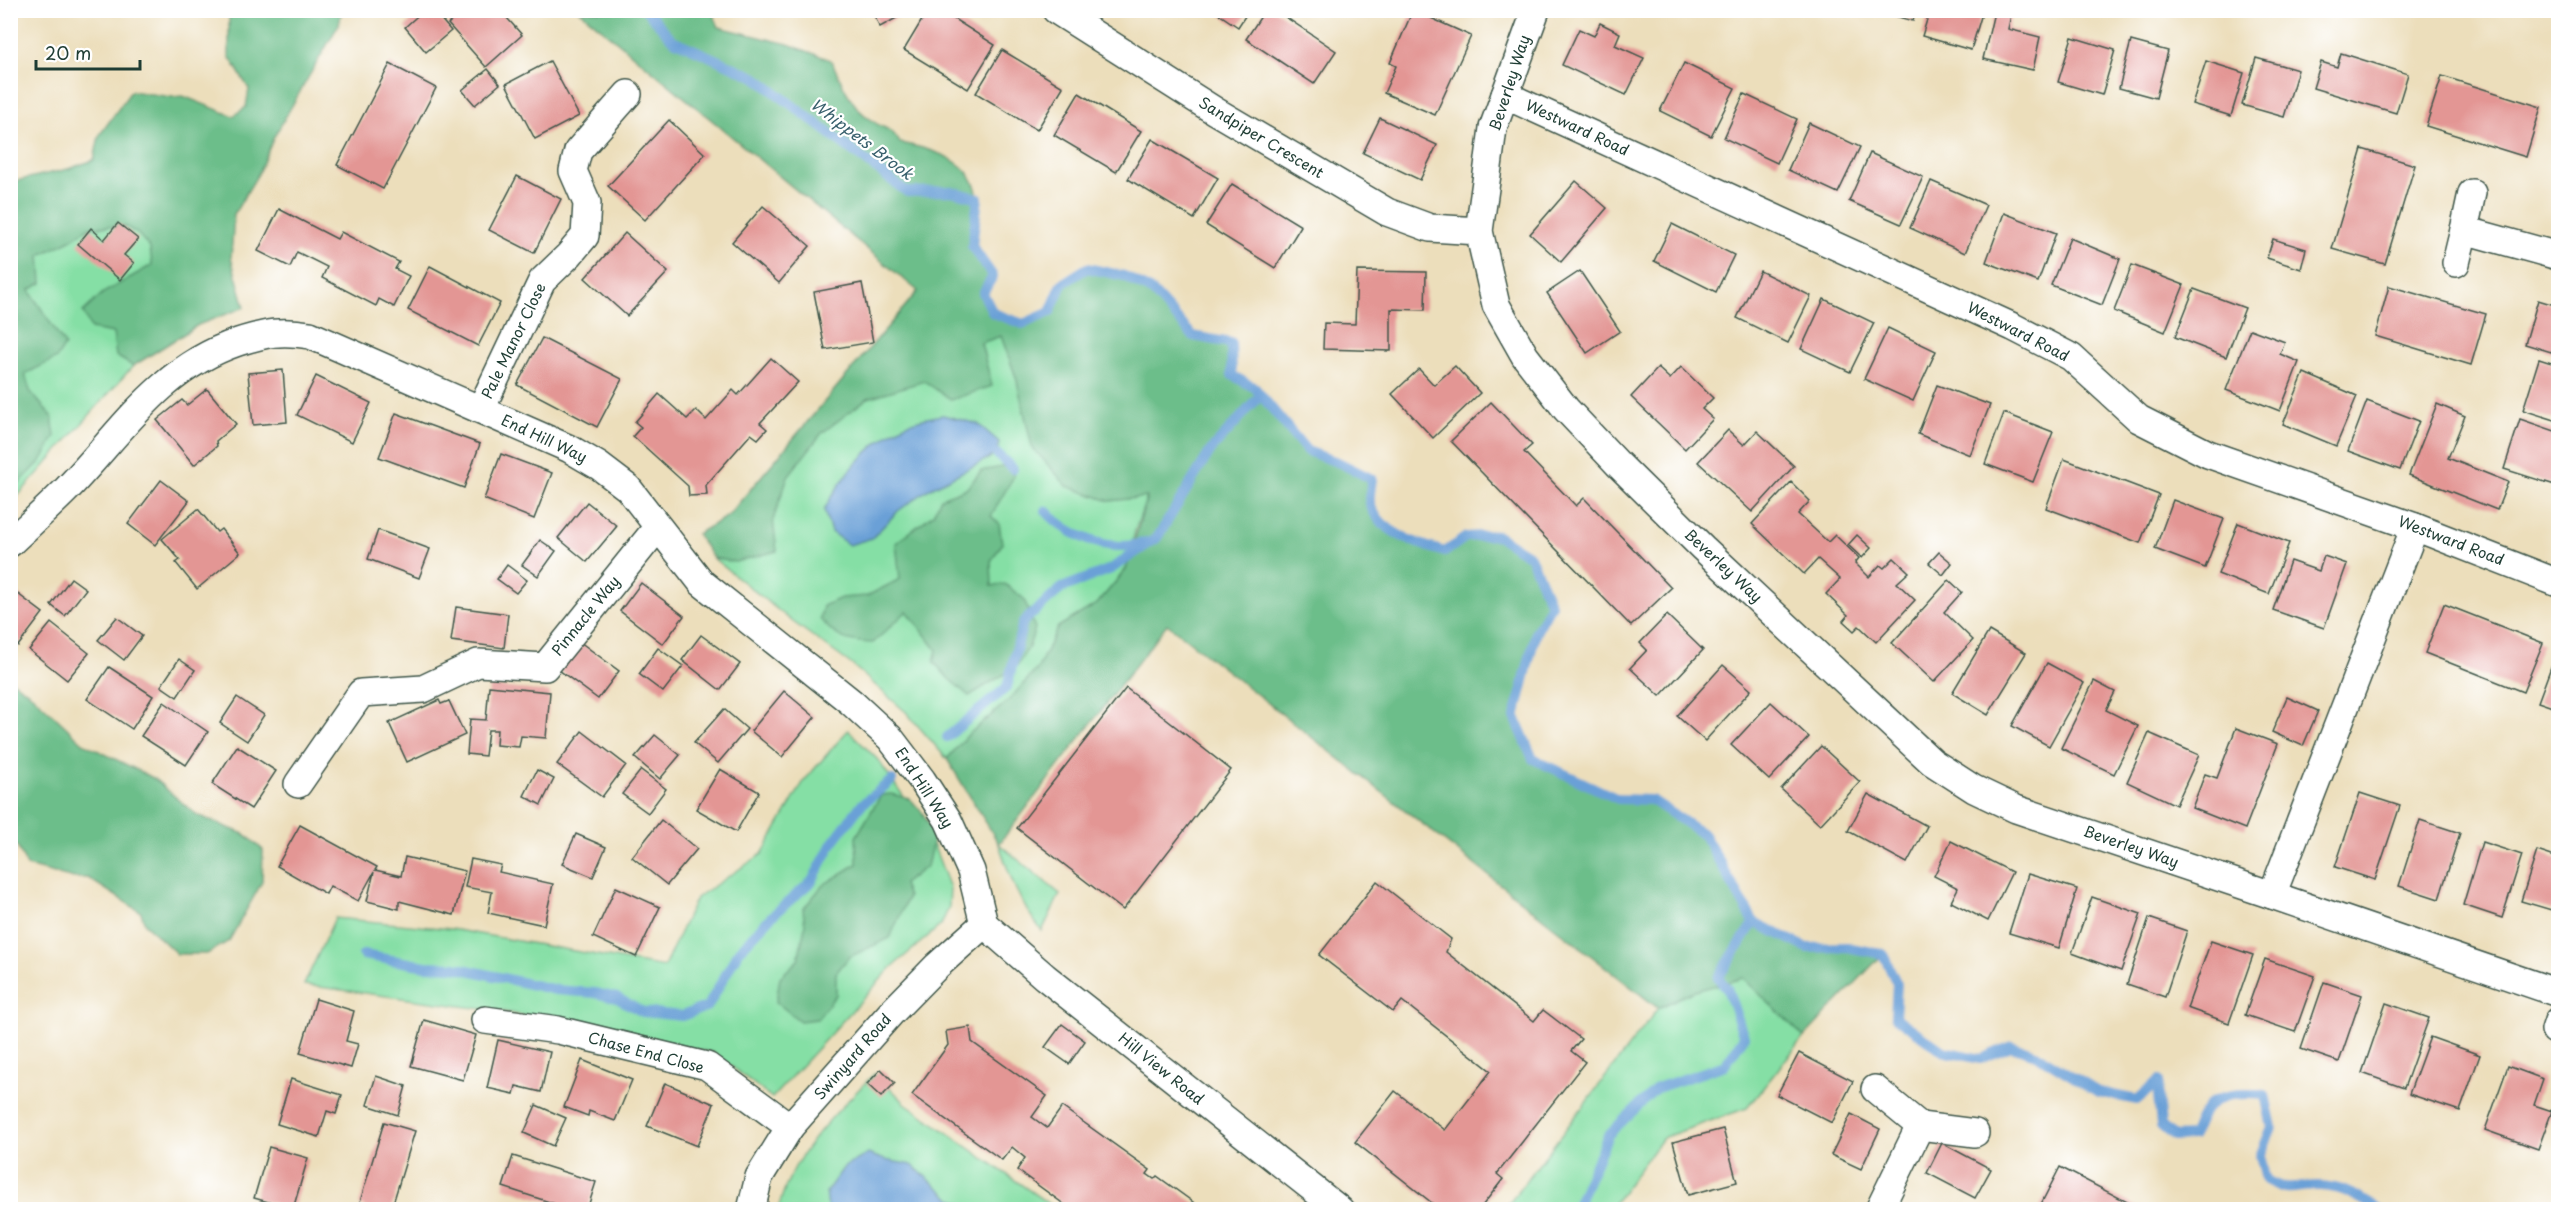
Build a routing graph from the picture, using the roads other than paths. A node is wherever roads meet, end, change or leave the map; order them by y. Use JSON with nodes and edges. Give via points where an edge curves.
{"nodes":[{"id":1,"x":1056,"y":10,"type":"edge"},
{"id":2,"x":1536,"y":10,"type":"edge"},
{"id":3,"x":628,"y":94,"type":"dead end"},
{"id":4,"x":1505,"y":95,"type":"junction"},
{"id":5,"x":2472,"y":193,"type":"dead end"},
{"id":6,"x":2464,"y":230,"type":"junction"},
{"id":7,"x":1479,"y":231,"type":"junction"},
{"id":8,"x":2559,"y":256,"type":"edge"},
{"id":9,"x":2456,"y":263,"type":"dead end"},
{"id":10,"x":481,"y":409,"type":"junction"},
{"id":11,"x":2415,"y":527,"type":"junction"},
{"id":12,"x":657,"y":528,"type":"junction"},
{"id":13,"x":10,"y":543,"type":"edge"},
{"id":14,"x":2559,"y":583,"type":"edge"},
{"id":15,"x":298,"y":784,"type":"dead end"},
{"id":16,"x":2272,"y":895,"type":"junction"},
{"id":17,"x":984,"y":924,"type":"junction"},
{"id":18,"x":2559,"y":993,"type":"edge"},
{"id":19,"x":485,"y":1020,"type":"dead end"},
{"id":20,"x":1875,"y":1089,"type":"dead end"},
{"id":21,"x":1920,"y":1126,"type":"junction"},
{"id":22,"x":790,"y":1127,"type":"junction"},
{"id":23,"x":1976,"y":1133,"type":"dead end"},
{"id":24,"x":751,"y":1209,"type":"edge"},
{"id":25,"x":1340,"y":1209,"type":"edge"},
{"id":26,"x":1879,"y":1209,"type":"edge"}],
"edges":[{"from":1,"to":7,"type":"street","name":"Sandpiper Crescent","via":[[1215,111],[1387,212],[1430,228]]},
{"from":2,"to":4,"type":"street","name":"Beverley Way"},
{"from":3,"to":10,"type":"street","name":"Pale Manor Close","via":[[578,151],[573,171],[587,203],[585,236],[542,281]]},
{"from":4,"to":7,"type":"street","name":"Beverley Way","via":[[1493,128]]},
{"from":4,"to":11,"type":"street","name":"Westward Road","via":[[2013,327],[2071,357],[2139,419],[2208,454]]},
{"from":5,"to":6,"type":"street"},
{"from":6,"to":8,"type":"street"},
{"from":6,"to":9,"type":"street"},
{"from":7,"to":16,"type":"street","name":"Beverley Way","via":[[1496,305],[1525,356],[1566,409],[1703,548],[1932,762],[1974,789],[2016,809]]},
{"from":10,"to":12,"type":"street","name":"End Hill Way","via":[[599,466],[628,488]]},
{"from":10,"to":13,"type":"street","name":"End Hill Way","via":[[310,335],[268,332],[203,356],[160,386],[64,491]]},
{"from":11,"to":14,"type":"street","name":"Westward Road"},
{"from":11,"to":16,"type":"street"},
{"from":12,"to":15,"type":"street","name":"Pinnacle Way","via":[[545,667],[478,663],[423,689],[361,693]]},
{"from":12,"to":17,"type":"street","name":"End Hill Way","via":[[702,583],[851,702],[897,746],[948,820],[971,871]]},
{"from":16,"to":18,"type":"street","name":"Beverley Way"},
{"from":17,"to":22,"type":"street","name":"Swinyard Road","via":[[891,1013]]},
{"from":17,"to":25,"type":"street","name":"Hill View Road","via":[[1045,977]]},
{"from":19,"to":22,"type":"street","name":"Chase End Close","via":[[558,1030],[707,1066]]},
{"from":20,"to":21,"type":"street"},
{"from":21,"to":23,"type":"street"},
{"from":21,"to":26,"type":"street"},
{"from":22,"to":24,"type":"street","name":"Swinyard Road","via":[[759,1177]]}]}
